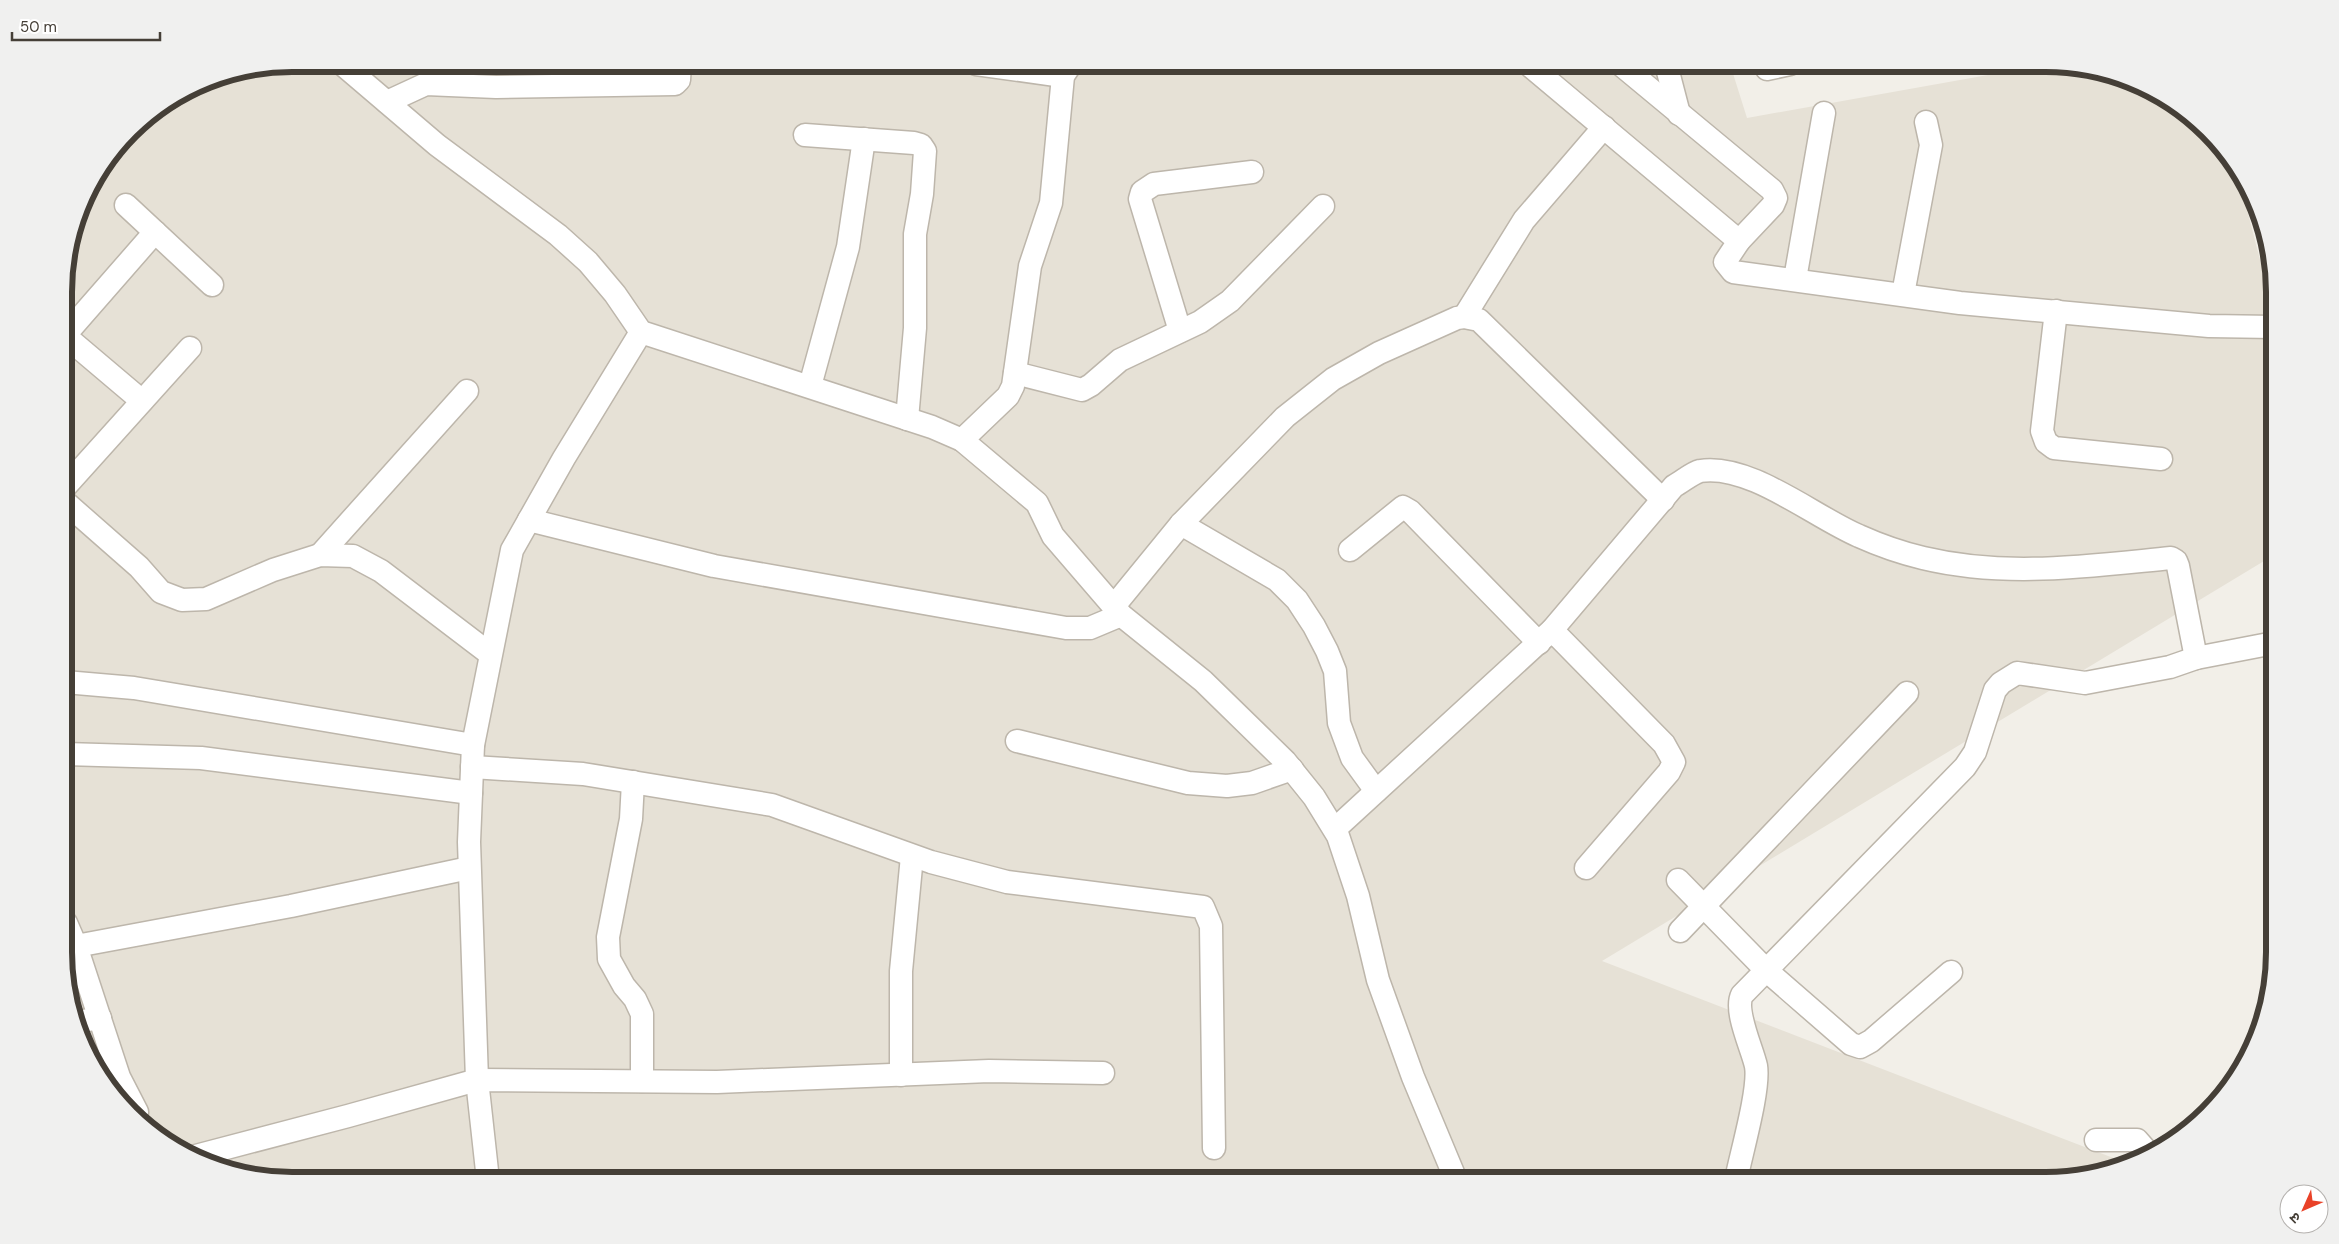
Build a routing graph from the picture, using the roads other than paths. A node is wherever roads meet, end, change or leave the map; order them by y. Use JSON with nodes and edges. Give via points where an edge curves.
{"nodes":[{"id":1,"x":351,"y":72,"type":"edge"},
{"id":2,"x":680,"y":72,"type":"edge"},
{"id":3,"x":1067,"y":72,"type":"edge"},
{"id":4,"x":1538,"y":72,"type":"edge"},
{"id":5,"x":1629,"y":72,"type":"edge"},
{"id":6,"x":1668,"y":72,"type":"edge"},
{"id":7,"x":387,"y":102,"type":"junction"},
{"id":8,"x":1824,"y":113,"type":"dead end"},
{"id":9,"x":1679,"y":114,"type":"junction"},
{"id":10,"x":1926,"y":122,"type":"dead end"},
{"id":11,"x":1604,"y":127,"type":"junction"},
{"id":12,"x":805,"y":135,"type":"dead end"},
{"id":13,"x":864,"y":139,"type":"junction"},
{"id":14,"x":1252,"y":172,"type":"dead end"},
{"id":15,"x":126,"y":205,"type":"dead end"},
{"id":16,"x":1323,"y":206,"type":"dead end"},
{"id":17,"x":155,"y":232,"type":"junction"},
{"id":18,"x":1739,"y":241,"type":"junction"},
{"id":19,"x":1795,"y":279,"type":"junction"},
{"id":20,"x":212,"y":285,"type":"dead end"},
{"id":21,"x":1903,"y":294,"type":"junction"},
{"id":22,"x":2056,"y":312,"type":"junction"},
{"id":23,"x":1464,"y":317,"type":"junction"},
{"id":24,"x":72,"y":327,"type":"edge"},
{"id":25,"x":2267,"y":328,"type":"edge"},
{"id":26,"x":1180,"y":331,"type":"junction"},
{"id":27,"x":641,"y":332,"type":"junction"},
{"id":28,"x":72,"y":341,"type":"edge"},
{"id":29,"x":190,"y":348,"type":"dead end"},
{"id":30,"x":1015,"y":373,"type":"junction"},
{"id":31,"x":810,"y":386,"type":"junction"},
{"id":32,"x":467,"y":391,"type":"dead end"},
{"id":33,"x":142,"y":401,"type":"junction"},
{"id":34,"x":907,"y":418,"type":"junction"},
{"id":35,"x":962,"y":440,"type":"junction"},
{"id":36,"x":2161,"y":459,"type":"dead end"},
{"id":37,"x":72,"y":479,"type":"edge"},
{"id":38,"x":1663,"y":500,"type":"junction"},
{"id":39,"x":72,"y":508,"type":"edge"},
{"id":40,"x":529,"y":520,"type":"junction"},
{"id":41,"x":1181,"y":524,"type":"junction"},
{"id":42,"x":1350,"y":550,"type":"dead end"},
{"id":43,"x":320,"y":555,"type":"junction"},
{"id":44,"x":1118,"y":610,"type":"junction"},
{"id":45,"x":1545,"y":636,"type":"junction"},
{"id":46,"x":2267,"y":644,"type":"edge"},
{"id":47,"x":490,"y":654,"type":"junction"},
{"id":48,"x":2196,"y":658,"type":"junction"},
{"id":49,"x":72,"y":683,"type":"edge"},
{"id":50,"x":1907,"y":693,"type":"dead end"},
{"id":51,"x":1017,"y":741,"type":"dead end"},
{"id":52,"x":472,"y":745,"type":"junction"},
{"id":53,"x":72,"y":754,"type":"edge"},
{"id":54,"x":472,"y":767,"type":"junction"},
{"id":55,"x":1292,"y":769,"type":"junction"},
{"id":56,"x":633,"y":782,"type":"junction"},
{"id":57,"x":1376,"y":791,"type":"junction"},
{"id":58,"x":471,"y":792,"type":"junction"},
{"id":59,"x":1335,"y":829,"type":"junction"},
{"id":60,"x":912,"y":856,"type":"junction"},
{"id":61,"x":470,"y":868,"type":"junction"},
{"id":62,"x":1586,"y":868,"type":"dead end"},
{"id":63,"x":1678,"y":880,"type":"dead end"},
{"id":64,"x":1704,"y":906,"type":"junction"},
{"id":65,"x":1680,"y":931,"type":"dead end"},
{"id":66,"x":72,"y":937,"type":"edge"},
{"id":67,"x":76,"y":946,"type":"junction"},
{"id":68,"x":1766,"y":971,"type":"junction"},
{"id":69,"x":1952,"y":972,"type":"dead end"},
{"id":70,"x":100,"y":1018,"type":"junction"},
{"id":71,"x":84,"y":1021,"type":"edge"},
{"id":72,"x":1103,"y":1073,"type":"dead end"},
{"id":73,"x":901,"y":1075,"type":"junction"},
{"id":74,"x":477,"y":1080,"type":"junction"},
{"id":75,"x":642,"y":1081,"type":"junction"},
{"id":76,"x":132,"y":1102,"type":"edge"},
{"id":77,"x":2096,"y":1140,"type":"dead end"},
{"id":78,"x":1214,"y":1148,"type":"dead end"},
{"id":79,"x":2144,"y":1149,"type":"edge"},
{"id":80,"x":205,"y":1154,"type":"edge"},
{"id":81,"x":487,"y":1172,"type":"edge"},
{"id":82,"x":1453,"y":1172,"type":"edge"},
{"id":83,"x":1738,"y":1172,"type":"edge"}],
"edges":[{"from":1,"to":7,"type":"street"},
{"from":2,"to":7,"type":"street","via":[[675,84],[496,87],[426,84]]},
{"from":3,"to":30,"type":"street","via":[[1051,203],[1030,266]]},
{"from":4,"to":11,"type":"street"},
{"from":5,"to":9,"type":"street"},
{"from":6,"to":9,"type":"street"},
{"from":7,"to":27,"type":"street","via":[[437,145],[588,262]]},
{"from":8,"to":19,"type":"street"},
{"from":9,"to":18,"type":"street","via":[[1772,190],[1776,198]]},
{"from":10,"to":21,"type":"street","via":[[1931,145]]},
{"from":11,"to":18,"type":"street"},
{"from":11,"to":23,"type":"street","via":[[1524,220]]},
{"from":12,"to":13,"type":"street"},
{"from":13,"to":31,"type":"street","via":[[848,247]]},
{"from":13,"to":34,"type":"street","via":[[914,143],[925,151],[915,234],[915,328]]},
{"from":14,"to":26,"type":"street","via":[[1154,184],[1142,192],[1140,199]]},
{"from":15,"to":17,"type":"street"},
{"from":16,"to":26,"type":"street","via":[[1230,300],[1200,322]]},
{"from":17,"to":20,"type":"street"},
{"from":17,"to":24,"type":"street"},
{"from":18,"to":19,"type":"street","via":[[1725,262],[1733,272]]},
{"from":19,"to":21,"type":"street"},
{"from":21,"to":22,"type":"street"},
{"from":22,"to":25,"type":"street","via":[[2209,326]]},
{"from":22,"to":36,"type":"street","via":[[2042,431],[2046,442],[2054,448]]},
{"from":23,"to":38,"type":"street","via":[[1479,320]]},
{"from":23,"to":41,"type":"street","via":[[1379,353],[1333,379],[1285,416]]},
{"from":26,"to":30,"type":"street","via":[[1120,360],[1082,390]]},
{"from":27,"to":31,"type":"street"},
{"from":27,"to":40,"type":"street"},
{"from":28,"to":33,"type":"street"},
{"from":29,"to":33,"type":"street"},
{"from":30,"to":35,"type":"street","via":[[1008,396]]},
{"from":31,"to":34,"type":"street"},
{"from":32,"to":43,"type":"street"},
{"from":33,"to":37,"type":"street"},
{"from":34,"to":35,"type":"street"},
{"from":35,"to":44,"type":"street","via":[[1037,503],[1053,536]]},
{"from":38,"to":45,"type":"street"},
{"from":38,"to":48,"type":"street","via":[[1674,486],[1698,472],[1730,472],[1752,480],[1859,536],[1924,558],[2001,570],[2047,570],[2172,558],[2178,566]]},
{"from":39,"to":43,"type":"street","via":[[139,567],[161,592],[182,600],[206,599],[273,570]]},
{"from":40,"to":44,"type":"street","via":[[714,566],[1066,628],[1090,628]]},
{"from":40,"to":47,"type":"street","via":[[512,550]]},
{"from":41,"to":44,"type":"street"},
{"from":41,"to":57,"type":"street","via":[[1277,580],[1297,600],[1328,651],[1335,671],[1339,722],[1352,758]]},
{"from":42,"to":45,"type":"street","via":[[1404,507]]},
{"from":43,"to":47,"type":"street","via":[[353,556],[381,571]]},
{"from":44,"to":55,"type":"street","via":[[1203,681]]},
{"from":45,"to":57,"type":"street"},
{"from":45,"to":62,"type":"street","via":[[1664,744],[1674,762],[1669,772]]},
{"from":46,"to":48,"type":"street"},
{"from":47,"to":52,"type":"street"},
{"from":48,"to":68,"type":"street","via":[[2170,667],[2085,683],[2017,673],[2001,683],[1995,690],[1976,752],[1965,767]]},
{"from":49,"to":52,"type":"street","via":[[134,688]]},
{"from":50,"to":64,"type":"street"},
{"from":51,"to":55,"type":"street","via":[[1188,783],[1252,783]]},
{"from":52,"to":54,"type":"street"},
{"from":53,"to":58,"type":"street","via":[[201,758]]},
{"from":54,"to":56,"type":"street","via":[[584,774]]},
{"from":54,"to":58,"type":"street"},
{"from":55,"to":59,"type":"street"},
{"from":56,"to":60,"type":"street","via":[[772,805]]},
{"from":56,"to":75,"type":"street","via":[[631,819],[608,937],[609,959],[642,1014]]},
{"from":57,"to":59,"type":"street"},
{"from":58,"to":61,"type":"street"},
{"from":59,"to":82,"type":"street","via":[[1358,896],[1378,980],[1413,1077]]},
{"from":60,"to":73,"type":"street","via":[[901,971]]},
{"from":60,"to":78,"type":"street","via":[[1007,882],[1203,906],[1211,926]]},
{"from":61,"to":67,"type":"street","via":[[291,906]]},
{"from":61,"to":74,"type":"street"},
{"from":63,"to":64,"type":"street"},
{"from":64,"to":65,"type":"street"},
{"from":64,"to":68,"type":"street"},
{"from":66,"to":67,"type":"street"},
{"from":67,"to":70,"type":"street"},
{"from":68,"to":69,"type":"street","via":[[1850,1044],[1860,1047]]},
{"from":68,"to":83,"type":"street","via":[[1739,1000],[1756,1068]]},
{"from":70,"to":71,"type":"street"},
{"from":70,"to":76,"type":"street","via":[[119,1077]]},
{"from":72,"to":73,"type":"street","via":[[989,1071]]},
{"from":73,"to":75,"type":"street","via":[[717,1082]]},
{"from":74,"to":75,"type":"street"},
{"from":74,"to":80,"type":"street"},
{"from":74,"to":81,"type":"street"},
{"from":77,"to":79,"type":"street","via":[[2137,1140]]}]}
